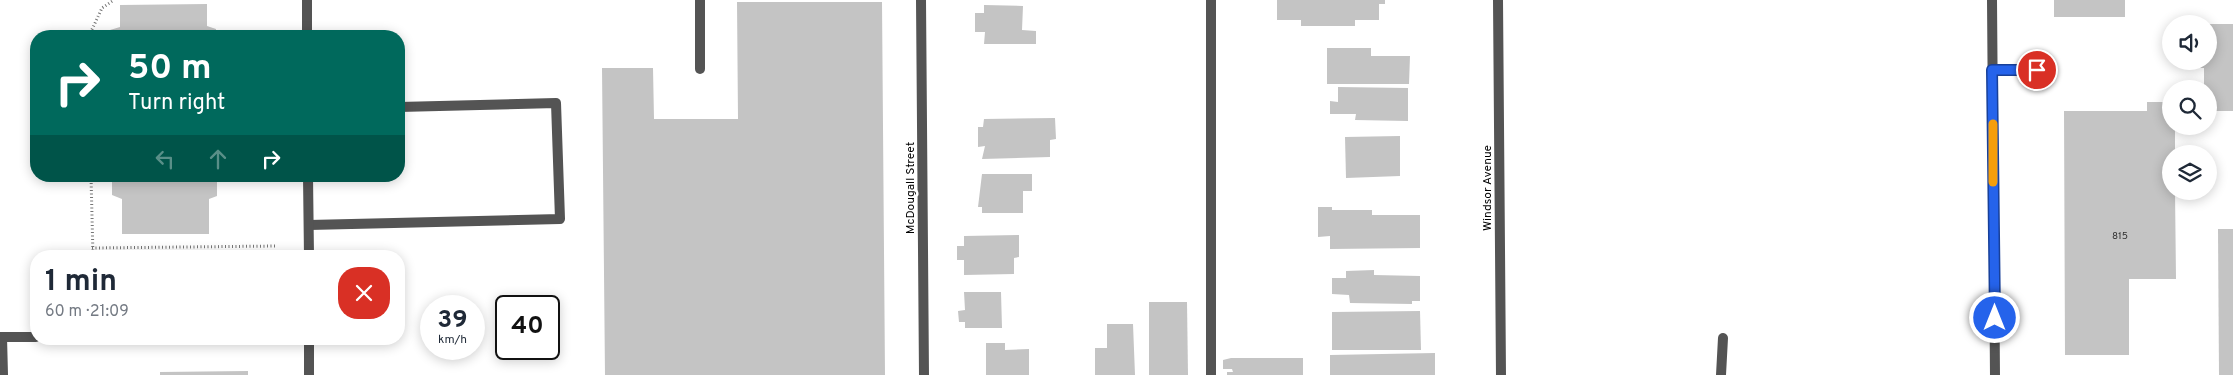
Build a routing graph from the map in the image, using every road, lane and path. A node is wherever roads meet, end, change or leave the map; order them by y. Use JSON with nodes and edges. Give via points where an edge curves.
{"nodes":[{"id":1,"x":114,"y":0,"type":"edge"},
{"id":2,"x":307,"y":0,"type":"edge"},
{"id":3,"x":700,"y":0,"type":"edge"},
{"id":4,"x":921,"y":0,"type":"edge"},
{"id":5,"x":1211,"y":0,"type":"edge"},
{"id":6,"x":1498,"y":0,"type":"edge"},
{"id":7,"x":1992,"y":0,"type":"edge"},
{"id":8,"x":92,"y":30,"type":"edge"},
{"id":9,"x":308,"y":30,"type":"edge"},
{"id":10,"x":700,"y":70,"type":"dead end"},
{"id":11,"x":1992,"y":70,"type":"junction"},
{"id":12,"x":2051,"y":70,"type":"dead end"},
{"id":13,"x":405,"y":107,"type":"edge"},
{"id":14,"x":91,"y":182,"type":"edge"},
{"id":15,"x":308,"y":182,"type":"edge"},
{"id":16,"x":309,"y":225,"type":"junction"},
{"id":17,"x":276,"y":246,"type":"dead end"},
{"id":18,"x":92,"y":248,"type":"joint"},
{"id":19,"x":309,"y":250,"type":"edge"},
{"id":20,"x":1,"y":337,"type":"edge"},
{"id":21,"x":30,"y":337,"type":"edge"},
{"id":22,"x":1723,"y":338,"type":"dead end"},
{"id":23,"x":309,"y":345,"type":"edge"},
{"id":24,"x":3,"y":375,"type":"edge"},
{"id":25,"x":309,"y":375,"type":"edge"},
{"id":26,"x":924,"y":375,"type":"edge"},
{"id":27,"x":1211,"y":375,"type":"edge"},
{"id":28,"x":1500,"y":375,"type":"edge"},
{"id":29,"x":1721,"y":375,"type":"edge"},
{"id":30,"x":1995,"y":375,"type":"edge"}],
"edges":[{"from":1,"to":8,"type":"path","via":[[102,8]]},
{"from":2,"to":9,"type":"street"},
{"from":3,"to":10,"type":"street"},
{"from":4,"to":26,"type":"street","name":"McDougall Street"},
{"from":5,"to":27,"type":"street"},
{"from":6,"to":28,"type":"street","name":"Windsor Avenue"},
{"from":7,"to":11,"type":"street"},
{"from":11,"to":12,"type":"street"},
{"from":11,"to":30,"type":"street"},
{"from":13,"to":16,"type":"street","via":[[556,103],[560,219]]},
{"from":14,"to":18,"type":"path"},
{"from":15,"to":16,"type":"street"},
{"from":16,"to":19,"type":"street"},
{"from":17,"to":18,"type":"path"},
{"from":20,"to":21,"type":"street"},
{"from":20,"to":24,"type":"street"},
{"from":22,"to":29,"type":"street"},
{"from":23,"to":25,"type":"street"}]}
